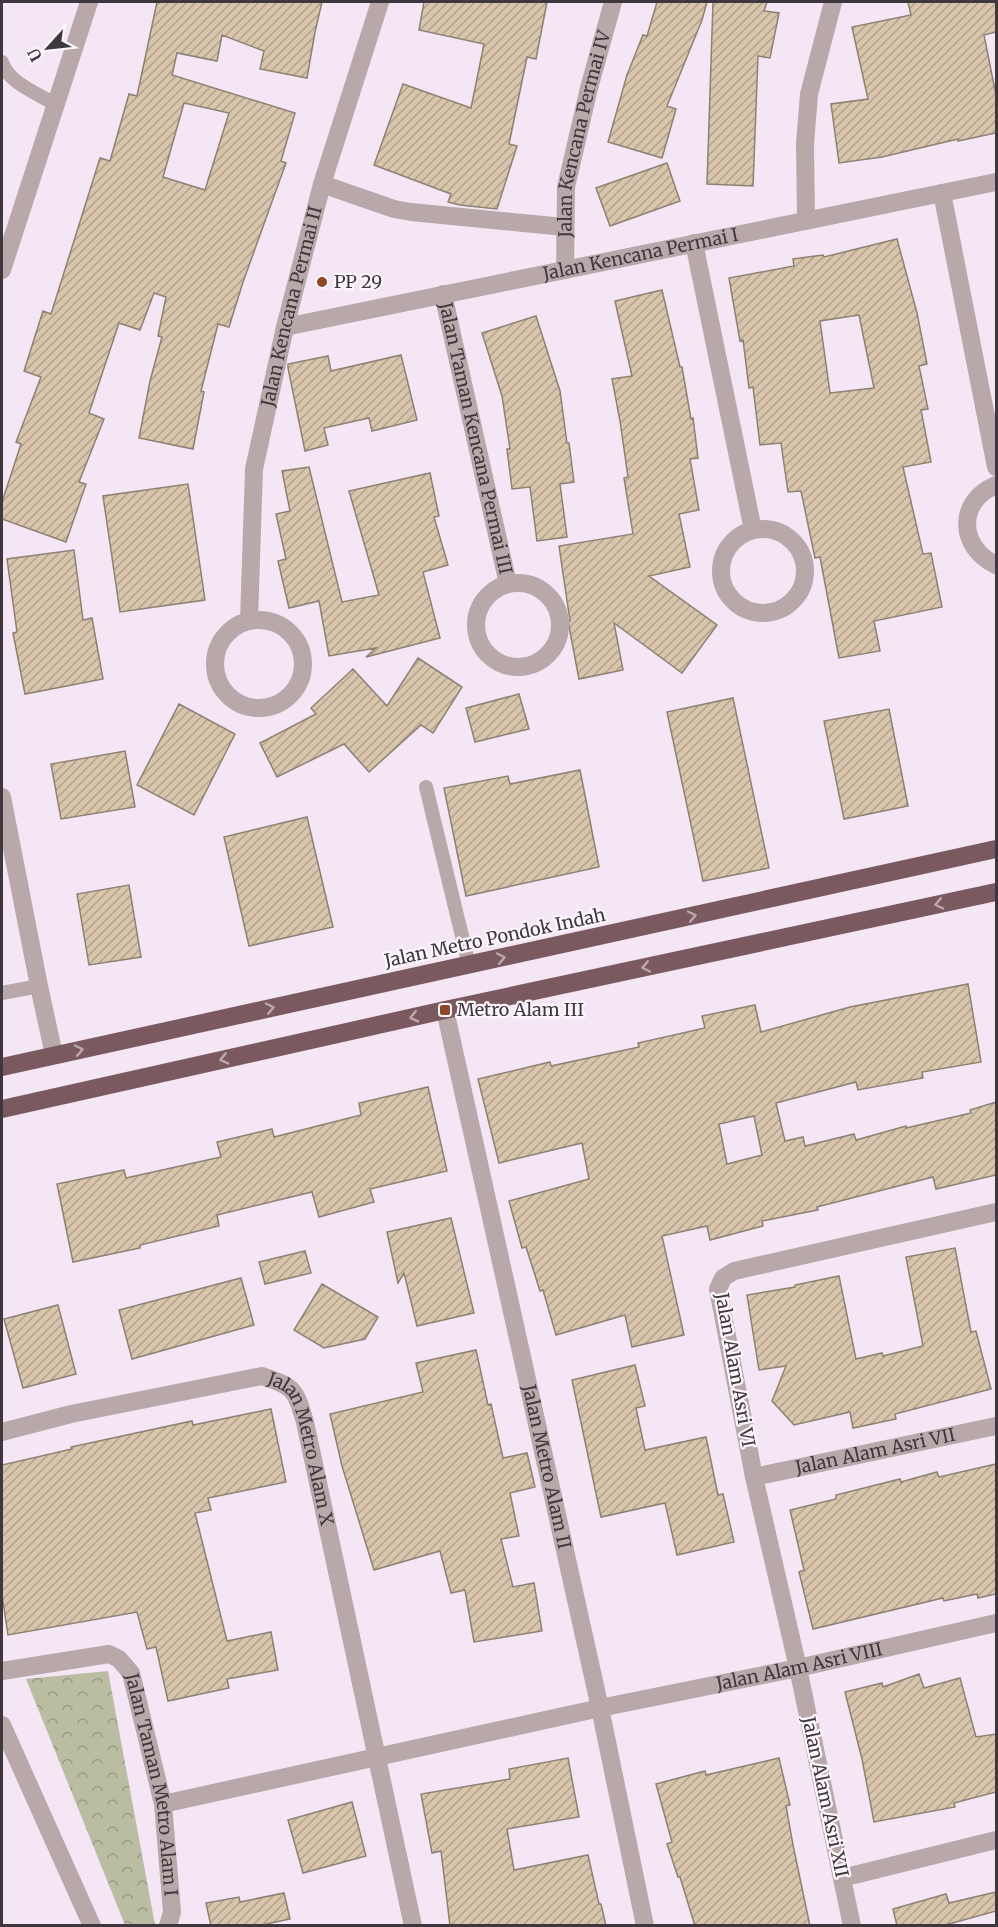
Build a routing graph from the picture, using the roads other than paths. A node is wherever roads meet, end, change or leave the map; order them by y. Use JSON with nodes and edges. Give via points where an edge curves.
{"nodes":[{"id":1,"x":89,"y":2,"type":"edge"},
{"id":2,"x":380,"y":2,"type":"edge"},
{"id":3,"x":614,"y":2,"type":"edge"},
{"id":4,"x":836,"y":4,"type":"edge"},
{"id":5,"x":2,"y":62,"type":"edge"},
{"id":6,"x":56,"y":105,"type":"junction"},
{"id":7,"x":996,"y":182,"type":"edge"},
{"id":8,"x":322,"y":184,"type":"junction"},
{"id":9,"x":942,"y":193,"type":"junction"},
{"id":10,"x":806,"y":221,"type":"junction"},
{"id":11,"x":564,"y":227,"type":"junction"},
{"id":12,"x":694,"y":243,"type":"junction"},
{"id":13,"x":2,"y":270,"type":"edge"},
{"id":14,"x":565,"y":270,"type":"junction"},
{"id":15,"x":443,"y":294,"type":"junction"},
{"id":16,"x":285,"y":327,"type":"junction"},
{"id":17,"x":996,"y":467,"type":"edge"},
{"id":18,"x":996,"y":485,"type":"edge"},
{"id":19,"x":753,"y":530,"type":"junction"},
{"id":20,"x":996,"y":565,"type":"edge"},
{"id":21,"x":508,"y":584,"type":"junction"},
{"id":22,"x":249,"y":620,"type":"junction"},
{"id":23,"x":426,"y":787,"type":"dead end"},
{"id":24,"x":2,"y":797,"type":"edge"},
{"id":25,"x":996,"y":849,"type":"edge"},
{"id":26,"x":996,"y":892,"type":"edge"},
{"id":27,"x":468,"y":965,"type":"junction"},
{"id":28,"x":39,"y":986,"type":"junction"},
{"id":29,"x":2,"y":993,"type":"edge"},
{"id":30,"x":445,"y":1010,"type":"junction"},
{"id":31,"x":54,"y":1055,"type":"junction"},
{"id":32,"x":2,"y":1067,"type":"edge"},
{"id":33,"x":2,"y":1109,"type":"edge"},
{"id":34,"x":996,"y":1212,"type":"edge"},
{"id":35,"x":996,"y":1426,"type":"edge"},
{"id":36,"x":2,"y":1432,"type":"edge"},
{"id":37,"x":754,"y":1477,"type":"junction"},
{"id":38,"x":996,"y":1623,"type":"edge"},
{"id":39,"x":798,"y":1668,"type":"junction"},
{"id":40,"x":2,"y":1671,"type":"edge"},
{"id":41,"x":600,"y":1708,"type":"junction"},
{"id":42,"x":2,"y":1725,"type":"edge"},
{"id":43,"x":376,"y":1757,"type":"junction"},
{"id":44,"x":164,"y":1804,"type":"junction"},
{"id":45,"x":996,"y":1840,"type":"edge"},
{"id":46,"x":842,"y":1878,"type":"junction"},
{"id":47,"x":92,"y":1926,"type":"edge"},
{"id":48,"x":168,"y":1926,"type":"edge"},
{"id":49,"x":413,"y":1926,"type":"edge"},
{"id":50,"x":645,"y":1926,"type":"edge"},
{"id":51,"x":852,"y":1926,"type":"edge"}],
"edges":[{"from":1,"to":6,"type":"street"},
{"from":2,"to":8,"type":"street","name":"Jalan Kencana Permai II"},
{"from":3,"to":11,"type":"street","name":"Jalan Kencana Permai IV","via":[[566,187]]},
{"from":4,"to":10,"type":"street","via":[[809,93]]},
{"from":5,"to":6,"type":"lane","via":[[13,80]]},
{"from":6,"to":13,"type":"street"},
{"from":7,"to":9,"type":"street","name":"Jalan Kencana Permai I"},
{"from":8,"to":11,"type":"street","via":[[394,209]]},
{"from":8,"to":16,"type":"street","name":"Jalan Kencana Permai II"},
{"from":9,"to":10,"type":"street","name":"Jalan Kencana Permai I"},
{"from":9,"to":17,"type":"street"},
{"from":10,"to":12,"type":"street","name":"Jalan Kencana Permai I"},
{"from":11,"to":14,"type":"street","name":"Jalan Kencana Permai IV"},
{"from":12,"to":14,"type":"street","name":"Jalan Kencana Permai I"},
{"from":12,"to":19,"type":"street"},
{"from":14,"to":15,"type":"street","name":"Jalan Kencana Permai I"},
{"from":15,"to":16,"type":"street","name":"Jalan Kencana Permai I"},
{"from":15,"to":21,"type":"street","name":"Jalan Taman Kencana Permai III"},
{"from":16,"to":22,"type":"street","name":"Jalan Kencana Permai II","via":[[254,469]]},
{"from":18,"to":20,"type":"street","via":[[974,500],[967,530],[982,557]]},
{"from":19,"to":19,"type":"street","via":[[769,529],[783,534],[796,544],[803,558],[801,588],[780,610],[749,611],[726,591],[721,576],[728,547]]},
{"from":21,"to":21,"type":"street","via":[[524,583],[538,588],[558,612],[560,628],[547,656],[519,668],[490,658],[476,631],[476,615],[483,601]]},
{"from":22,"to":22,"type":"street","via":[[271,620],[289,631],[301,649],[303,670],[296,690],[280,703],[259,708],[238,703],[223,688],[215,668],[218,647],[230,630]]},
{"from":23,"to":27,"type":"lane"},
{"from":24,"to":28,"type":"street"},
{"from":27,"to":25,"type":"highway","name":"Jalan Metro Pondok Indah","one_way":true},
{"from":26,"to":30,"type":"highway","one_way":true},
{"from":31,"to":27,"type":"highway","name":"Jalan Metro Pondok Indah","one_way":true},
{"from":28,"to":29,"type":"lane"},
{"from":28,"to":31,"type":"street"},
{"from":30,"to":33,"type":"highway","one_way":true},
{"from":30,"to":41,"type":"street","name":"Jalan Metro Alam II"},
{"from":31,"to":32,"type":"highway","name":"Jalan Metro Pondok Indah"},
{"from":34,"to":37,"type":"street","name":"Jalan Alam Asri VI","via":[[734,1270],[723,1278],[718,1289]]},
{"from":35,"to":37,"type":"street","name":"Jalan Alam Asri VII"},
{"from":36,"to":43,"type":"street","name":"Jalan Metro Alam X","via":[[71,1414],[262,1376],[285,1384],[297,1397],[305,1422]]},
{"from":37,"to":39,"type":"street","name":"Jalan Alam Asri VI"},
{"from":38,"to":39,"type":"street","name":"Jalan Alam Asri VIII"},
{"from":39,"to":41,"type":"street","name":"Jalan Alam Asri VIII"},
{"from":39,"to":46,"type":"street","name":"Jalan Alam Asri XII"},
{"from":40,"to":44,"type":"street","name":"Jalan Taman Metro Alam I","via":[[109,1654],[119,1659],[131,1673]]},
{"from":41,"to":43,"type":"street"},
{"from":41,"to":50,"type":"street","name":"Jalan Metro Alam II"},
{"from":42,"to":47,"type":"street"},
{"from":43,"to":44,"type":"street"},
{"from":43,"to":49,"type":"street","name":"Jalan Metro Alam X"},
{"from":44,"to":48,"type":"street","name":"Jalan Taman Metro Alam I","via":[[172,1911]]},
{"from":45,"to":46,"type":"street"},
{"from":46,"to":51,"type":"street","name":"Jalan Alam Asri XII"}]}
